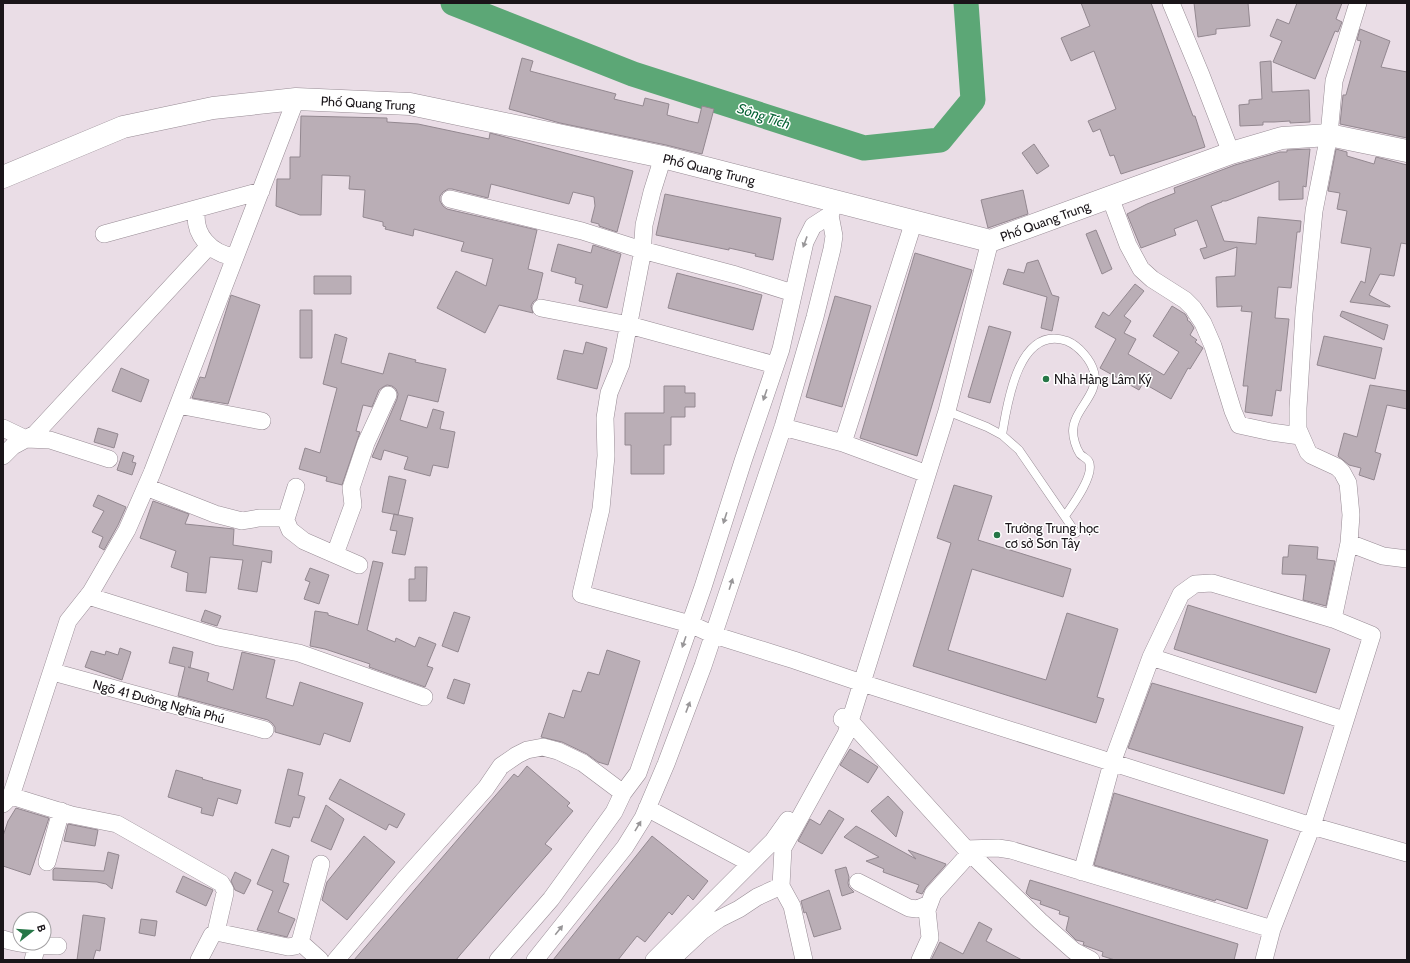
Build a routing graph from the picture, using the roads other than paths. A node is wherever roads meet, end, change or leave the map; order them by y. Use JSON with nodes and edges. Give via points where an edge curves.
{"nodes":[{"id":1,"x":1171,"y":3,"type":"edge"},
{"id":2,"x":1358,"y":3,"type":"edge"},
{"id":3,"x":296,"y":99,"type":"junction"},
{"id":4,"x":1329,"y":135,"type":"junction"},
{"id":5,"x":1407,"y":151,"type":"edge"},
{"id":6,"x":1231,"y":153,"type":"junction"},
{"id":7,"x":663,"y":156,"type":"junction"},
{"id":8,"x":3,"y":178,"type":"edge"},
{"id":9,"x":261,"y":191,"type":"junction"},
{"id":10,"x":1110,"y":197,"type":"junction"},
{"id":11,"x":450,"y":199,"type":"dead end"},
{"id":12,"x":833,"y":208,"type":"junction"},
{"id":13,"x":197,"y":209,"type":"junction"},
{"id":14,"x":914,"y":221,"type":"junction"},
{"id":15,"x":104,"y":234,"type":"dead end"},
{"id":16,"x":990,"y":241,"type":"junction"},
{"id":17,"x":209,"y":246,"type":"junction"},
{"id":18,"x":642,"y":250,"type":"junction"},
{"id":19,"x":235,"y":257,"type":"junction"},
{"id":20,"x":793,"y":293,"type":"junction"},
{"id":21,"x":541,"y":308,"type":"dead end"},
{"id":22,"x":629,"y":324,"type":"junction"},
{"id":23,"x":775,"y":366,"type":"junction"},
{"id":24,"x":388,"y":395,"type":"dead end"},
{"id":25,"x":178,"y":405,"type":"junction"},
{"id":26,"x":947,"y":411,"type":"junction"},
{"id":27,"x":262,"y":421,"type":"dead end"},
{"id":28,"x":783,"y":427,"type":"junction"},
{"id":29,"x":3,"y":428,"type":"edge"},
{"id":30,"x":1002,"y":436,"type":"junction"},
{"id":31,"x":1300,"y":436,"type":"junction"},
{"id":32,"x":26,"y":439,"type":"junction"},
{"id":33,"x":843,"y":443,"type":"junction"},
{"id":34,"x":3,"y":456,"type":"edge"},
{"id":35,"x":109,"y":459,"type":"dead end"},
{"id":36,"x":927,"y":474,"type":"junction"},
{"id":37,"x":146,"y":487,"type":"junction"},
{"id":38,"x":296,"y":487,"type":"dead end"},
{"id":39,"x":1065,"y":516,"type":"junction"},
{"id":40,"x":286,"y":519,"type":"junction"},
{"id":41,"x":1076,"y":533,"type":"dead end"},
{"id":42,"x":1349,"y":543,"type":"junction"},
{"id":43,"x":335,"y":554,"type":"junction"},
{"id":44,"x":1407,"y":559,"type":"edge"},
{"id":45,"x":359,"y":565,"type":"dead end"},
{"id":46,"x":88,"y":596,"type":"junction"},
{"id":47,"x":1334,"y":619,"type":"junction"},
{"id":48,"x":690,"y":624,"type":"junction"},
{"id":49,"x":714,"y":635,"type":"junction"},
{"id":50,"x":1150,"y":657,"type":"junction"},
{"id":51,"x":53,"y":672,"type":"junction"},
{"id":52,"x":862,"y":683,"type":"junction"},
{"id":53,"x":424,"y":697,"type":"dead end"},
{"id":54,"x":1344,"y":720,"type":"junction"},
{"id":55,"x":850,"y":721,"type":"junction"},
{"id":56,"x":265,"y":730,"type":"dead end"},
{"id":57,"x":1112,"y":763,"type":"junction"},
{"id":58,"x":623,"y":793,"type":"junction"},
{"id":59,"x":7,"y":800,"type":"edge"},
{"id":60,"x":647,"y":808,"type":"junction"},
{"id":61,"x":61,"y":811,"type":"junction"},
{"id":62,"x":1312,"y":826,"type":"junction"},
{"id":63,"x":968,"y":851,"type":"junction"},
{"id":64,"x":1407,"y":853,"type":"edge"},
{"id":65,"x":46,"y":862,"type":"dead end"},
{"id":66,"x":750,"y":863,"type":"junction"},
{"id":67,"x":321,"y":864,"type":"dead end"},
{"id":68,"x":1082,"y":872,"type":"junction"},
{"id":69,"x":858,"y":882,"type":"dead end"},
{"id":70,"x":781,"y":886,"type":"junction"},
{"id":71,"x":929,"y":904,"type":"junction"},
{"id":72,"x":1272,"y":929,"type":"junction"},
{"id":73,"x":216,"y":932,"type":"junction"},
{"id":74,"x":3,"y":939,"type":"edge"},
{"id":75,"x":300,"y":942,"type":"junction"},
{"id":76,"x":58,"y":946,"type":"dead end"},
{"id":77,"x":35,"y":953,"type":"edge"},
{"id":78,"x":199,"y":960,"type":"edge"},
{"id":79,"x":320,"y":960,"type":"edge"},
{"id":80,"x":336,"y":960,"type":"edge"},
{"id":81,"x":498,"y":960,"type":"edge"},
{"id":82,"x":535,"y":960,"type":"edge"},
{"id":83,"x":654,"y":960,"type":"edge"},
{"id":84,"x":671,"y":960,"type":"edge"},
{"id":85,"x":804,"y":960,"type":"edge"},
{"id":86,"x":920,"y":960,"type":"edge"},
{"id":87,"x":1090,"y":960,"type":"edge"},
{"id":88,"x":1264,"y":960,"type":"edge"}],
"edges":[{"from":1,"to":6,"type":"street"},
{"from":2,"to":4,"type":"street","via":[[1334,81]]},
{"from":3,"to":7,"type":"street","name":"Phố Quang Trung","via":[[410,104]]},
{"from":3,"to":8,"type":"street","name":"Phố Quang Trung","via":[[213,108],[123,127]]},
{"from":3,"to":9,"type":"street"},
{"from":4,"to":5,"type":"street","name":"Phố Quang Trung"},
{"from":4,"to":6,"type":"street","name":"Phố Quang Trung","via":[[1282,138]]},
{"from":4,"to":31,"type":"street","via":[[1314,210],[1304,312],[1298,408]]},
{"from":6,"to":10,"type":"street","name":"Phố Quang Trung"},
{"from":7,"to":12,"type":"street","name":"Phố Quang Trung"},
{"from":7,"to":18,"type":"street","via":[[644,225]]},
{"from":9,"to":13,"type":"street"},
{"from":9,"to":19,"type":"street"},
{"from":10,"to":16,"type":"street","name":"Phố Quang Trung"},
{"from":10,"to":31,"type":"street","via":[[1128,245],[1142,269],[1152,279],[1185,300],[1203,323],[1239,425]]},
{"from":11,"to":18,"type":"street","via":[[582,231]]},
{"from":12,"to":14,"type":"street","name":"Phố Quang Trung"},
{"from":12,"to":20,"type":"street","one_way":true,"via":[[813,226],[805,242]]},
{"from":12,"to":28,"type":"street","via":[[832,249]]},
{"from":13,"to":15,"type":"street"},
{"from":13,"to":17,"type":"street","via":[[195,218],[200,235]]},
{"from":14,"to":16,"type":"street","name":"Phố Quang Trung"},
{"from":14,"to":33,"type":"street"},
{"from":16,"to":26,"type":"street"},
{"from":17,"to":19,"type":"street","via":[[225,256]]},
{"from":17,"to":32,"type":"street","via":[[35,434]]},
{"from":18,"to":20,"type":"street"},
{"from":18,"to":22,"type":"street"},
{"from":19,"to":25,"type":"street"},
{"from":20,"to":23,"type":"street"},
{"from":21,"to":22,"type":"street"},
{"from":22,"to":23,"type":"street"},
{"from":22,"to":48,"type":"street","via":[[621,364],[609,393],[601,509],[581,594]]},
{"from":23,"to":48,"type":"street","one_way":true},
{"from":24,"to":43,"type":"street","via":[[366,443],[351,488],[353,506]]},
{"from":25,"to":27,"type":"street"},
{"from":25,"to":37,"type":"street"},
{"from":26,"to":30,"type":"lane"},
{"from":26,"to":36,"type":"street"},
{"from":28,"to":33,"type":"street"},
{"from":49,"to":28,"type":"street","one_way":true},
{"from":29,"to":32,"type":"street"},
{"from":30,"to":39,"type":"lane","via":[[1019,450]]},
{"from":30,"to":39,"type":"lane","via":[[1012,384],[1028,353],[1047,340],[1058,339],[1069,342],[1079,349],[1095,373],[1094,387],[1074,422],[1073,431],[1080,454],[1089,462],[1090,469],[1078,497]]},
{"from":31,"to":42,"type":"street","via":[[1311,455],[1337,467],[1348,483],[1352,515]]},
{"from":32,"to":34,"type":"street","via":[[13,446]]},
{"from":32,"to":35,"type":"street","via":[[50,440]]},
{"from":33,"to":36,"type":"street"},
{"from":36,"to":52,"type":"street"},
{"from":37,"to":40,"type":"street","via":[[215,514],[242,521],[276,517]]},
{"from":37,"to":46,"type":"street","via":[[127,530]]},
{"from":38,"to":40,"type":"street"},
{"from":39,"to":41,"type":"lane"},
{"from":40,"to":43,"type":"street","via":[[294,534]]},
{"from":42,"to":44,"type":"street","via":[[1383,556]]},
{"from":42,"to":47,"type":"street"},
{"from":43,"to":45,"type":"street"},
{"from":46,"to":51,"type":"street","via":[[68,621]]},
{"from":46,"to":53,"type":"street","via":[[218,637],[299,653]]},
{"from":47,"to":50,"type":"street","via":[[1212,583],[1195,584],[1180,594]]},
{"from":47,"to":54,"type":"street","via":[[1372,635]]},
{"from":48,"to":49,"type":"street"},
{"from":48,"to":58,"type":"street","one_way":true,"via":[[638,773]]},
{"from":49,"to":52,"type":"street"},
{"from":60,"to":49,"type":"street","one_way":true,"via":[[669,757]]},
{"from":50,"to":54,"type":"street"},
{"from":50,"to":57,"type":"street"},
{"from":51,"to":56,"type":"street","name":"Ngõ 41 Đường Nghĩa Phú"},
{"from":51,"to":59,"type":"street"},
{"from":52,"to":55,"type":"street"},
{"from":52,"to":57,"type":"street"},
{"from":54,"to":62,"type":"street"},
{"from":55,"to":63,"type":"street"},
{"from":55,"to":66,"type":"street","via":[[843,718],[810,786],[773,841]]},
{"from":55,"to":70,"type":"street","via":[[846,734],[783,848]]},
{"from":57,"to":62,"type":"street"},
{"from":57,"to":68,"type":"street"},
{"from":58,"to":80,"type":"street","via":[[583,763],[558,751],[543,747],[527,750],[518,755],[501,766],[486,788]]},
{"from":58,"to":81,"type":"street","via":[[614,812],[551,900]]},
{"from":59,"to":61,"type":"street"},
{"from":60,"to":66,"type":"street"},
{"from":82,"to":60,"type":"street","one_way":true,"via":[[625,847]]},
{"from":61,"to":65,"type":"street"},
{"from":61,"to":73,"type":"street","via":[[117,824],[221,883],[225,893]]},
{"from":62,"to":64,"type":"street"},
{"from":62,"to":72,"type":"street"},
{"from":63,"to":68,"type":"street","via":[[998,848],[1011,850]]},
{"from":63,"to":71,"type":"street","via":[[933,894]]},
{"from":63,"to":87,"type":"street","via":[[1040,921]]},
{"from":66,"to":83,"type":"street"},
{"from":67,"to":75,"type":"street"},
{"from":68,"to":72,"type":"street"},
{"from":69,"to":71,"type":"street","via":[[909,908],[917,909]]},
{"from":70,"to":84,"type":"street","via":[[719,919]]},
{"from":70,"to":85,"type":"street","via":[[792,906]]},
{"from":71,"to":86,"type":"street","via":[[927,910],[930,938]]},
{"from":72,"to":88,"type":"street"},
{"from":73,"to":75,"type":"street","via":[[288,947]]},
{"from":73,"to":78,"type":"street"},
{"from":74,"to":77,"type":"street"},
{"from":75,"to":79,"type":"street"},
{"from":76,"to":77,"type":"street"}]}
